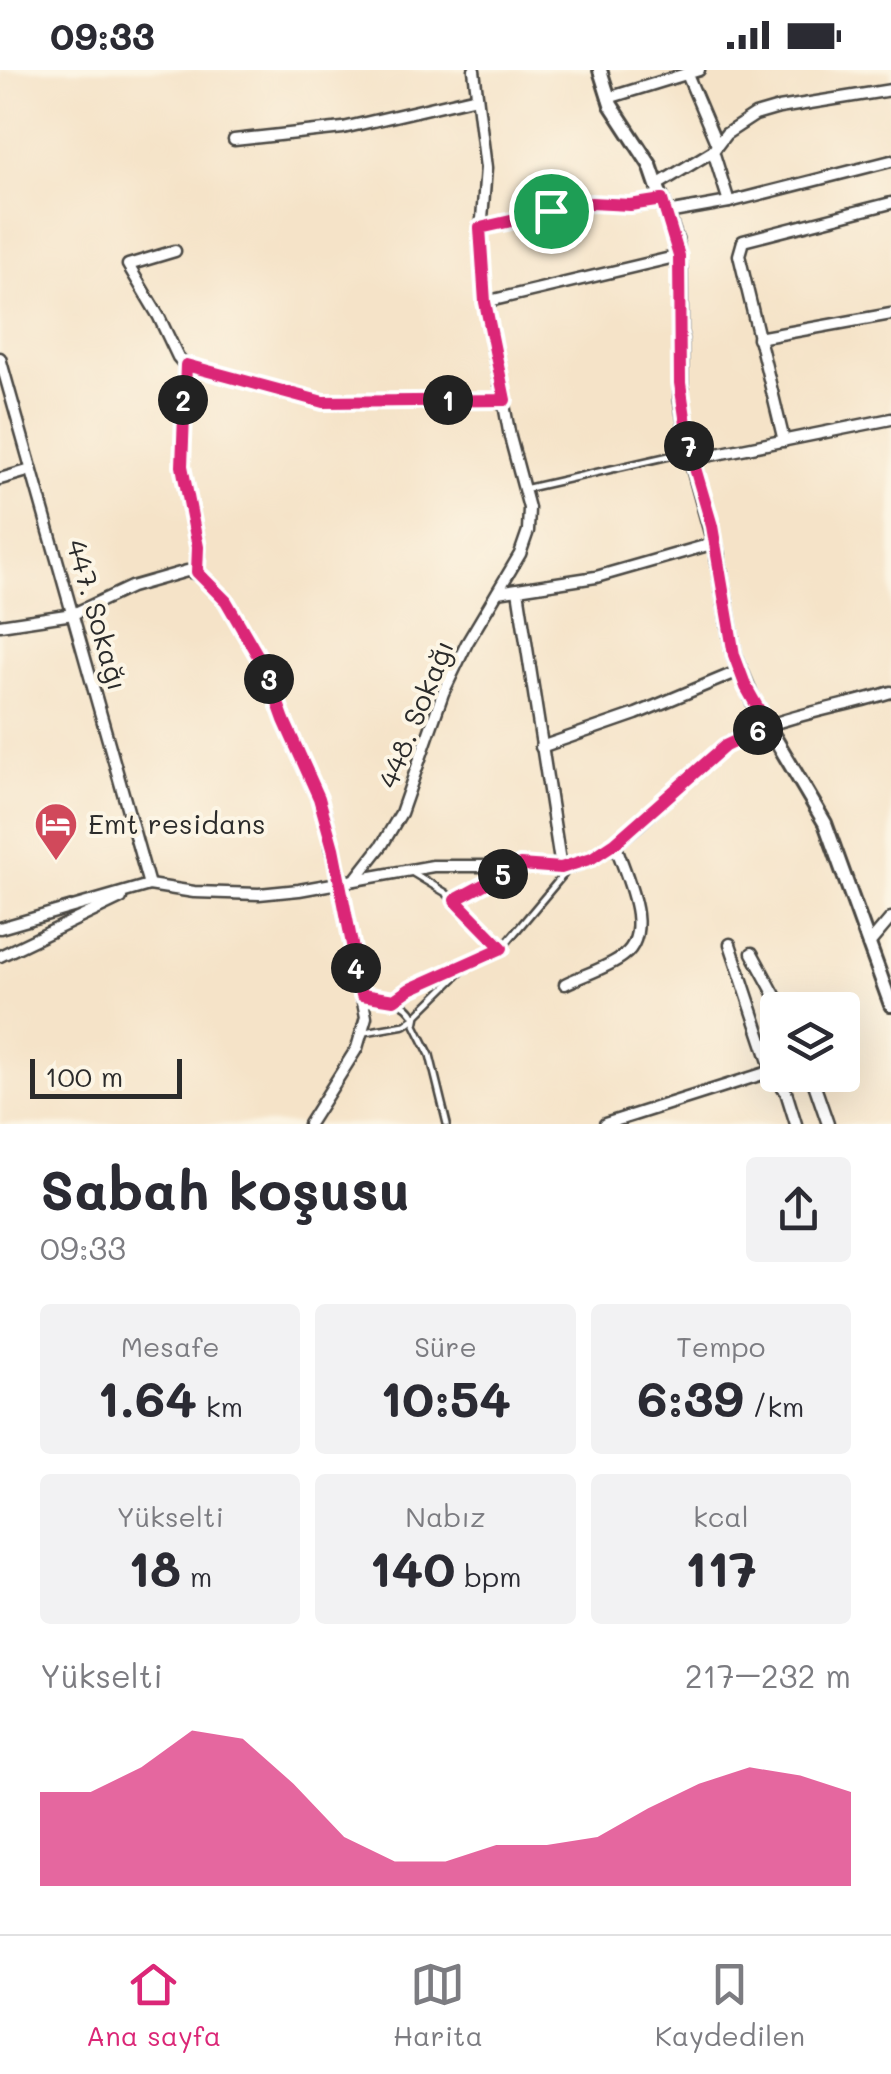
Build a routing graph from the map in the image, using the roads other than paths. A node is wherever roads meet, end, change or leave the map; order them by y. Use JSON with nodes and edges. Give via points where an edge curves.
{"nodes":[{"id":1,"x":474,"y":70,"type":"edge"},
{"id":2,"x":600,"y":70,"type":"edge"},
{"id":3,"x":693,"y":72,"type":"edge"},
{"id":4,"x":664,"y":76,"type":"edge"},
{"id":5,"x":891,"y":90,"type":"edge"},
{"id":6,"x":478,"y":97,"type":"junction"},
{"id":7,"x":608,"y":98,"type":"junction"},
{"id":8,"x":234,"y":140,"type":"dead end"},
{"id":9,"x":715,"y":148,"type":"junction"},
{"id":10,"x":891,"y":161,"type":"edge"},
{"id":11,"x":657,"y":185,"type":"junction"},
{"id":12,"x":729,"y":202,"type":"junction"},
{"id":13,"x":891,"y":203,"type":"edge"},
{"id":14,"x":665,"y":206,"type":"junction"},
{"id":15,"x":480,"y":228,"type":"junction"},
{"id":16,"x":175,"y":250,"type":"dead end"},
{"id":17,"x":679,"y":256,"type":"junction"},
{"id":18,"x":485,"y":302,"type":"junction"},
{"id":19,"x":891,"y":314,"type":"edge"},
{"id":20,"x":758,"y":338,"type":"junction"},
{"id":21,"x":0,"y":358,"type":"edge"},
{"id":22,"x":186,"y":365,"type":"junction"},
{"id":23,"x":505,"y":400,"type":"junction"},
{"id":24,"x":891,"y":420,"type":"edge"},
{"id":25,"x":784,"y":441,"type":"junction"},
{"id":26,"x":691,"y":455,"type":"junction"},
{"id":27,"x":31,"y":470,"type":"junction"},
{"id":28,"x":0,"y":478,"type":"edge"},
{"id":29,"x":524,"y":489,"type":"junction"},
{"id":30,"x":715,"y":544,"type":"junction"},
{"id":31,"x":197,"y":572,"type":"junction"},
{"id":32,"x":518,"y":590,"type":"junction"},
{"id":33,"x":498,"y":592,"type":"junction"},
{"id":34,"x":73,"y":614,"type":"junction"},
{"id":35,"x":0,"y":625,"type":"edge"},
{"id":36,"x":739,"y":671,"type":"junction"},
{"id":37,"x":891,"y":692,"type":"edge"},
{"id":38,"x":768,"y":726,"type":"junction"},
{"id":39,"x":541,"y":747,"type":"junction"},
{"id":40,"x":615,"y":843,"type":"junction"},
{"id":41,"x":520,"y":865,"type":"junction"},
{"id":42,"x":404,"y":870,"type":"junction"},
{"id":43,"x":562,"y":871,"type":"junction"},
{"id":44,"x":357,"y":878,"type":"junction"},
{"id":45,"x":338,"y":883,"type":"junction"},
{"id":46,"x":148,"y":885,"type":"junction"},
{"id":47,"x":455,"y":900,"type":"junction"},
{"id":48,"x":891,"y":918,"type":"edge"},
{"id":49,"x":0,"y":928,"type":"edge"},
{"id":50,"x":730,"y":944,"type":"dead end"},
{"id":51,"x":868,"y":945,"type":"junction"},
{"id":52,"x":502,"y":948,"type":"junction"},
{"id":53,"x":752,"y":953,"type":"dead end"},
{"id":54,"x":0,"y":956,"type":"edge"},
{"id":55,"x":468,"y":964,"type":"junction"},
{"id":56,"x":565,"y":984,"type":"dead end"},
{"id":57,"x":773,"y":992,"type":"edge"},
{"id":58,"x":362,"y":995,"type":"junction"},
{"id":59,"x":394,"y":1000,"type":"junction"},
{"id":60,"x":891,"y":1005,"type":"edge"},
{"id":61,"x":415,"y":1018,"type":"junction"},
{"id":62,"x":365,"y":1032,"type":"junction"},
{"id":63,"x":760,"y":1035,"type":"edge"},
{"id":64,"x":760,"y":1075,"type":"edge"},
{"id":65,"x":786,"y":1092,"type":"edge"},
{"id":66,"x":816,"y":1092,"type":"edge"},
{"id":67,"x":309,"y":1124,"type":"edge"},
{"id":68,"x":447,"y":1124,"type":"edge"},
{"id":69,"x":605,"y":1124,"type":"edge"},
{"id":70,"x":796,"y":1124,"type":"edge"},
{"id":71,"x":828,"y":1124,"type":"edge"}],
"edges":[{"from":1,"to":6,"type":"street"},
{"from":2,"to":7,"type":"street"},
{"from":3,"to":4,"type":"street"},
{"from":3,"to":9,"type":"street"},
{"from":4,"to":7,"type":"street"},
{"from":5,"to":9,"type":"street","via":[[767,111],[734,127]]},
{"from":6,"to":8,"type":"street","via":[[377,122]]},
{"from":6,"to":15,"type":"street","via":[[486,168]]},
{"from":7,"to":11,"type":"street"},
{"from":9,"to":11,"type":"street"},
{"from":9,"to":12,"type":"street"},
{"from":10,"to":12,"type":"street"},
{"from":11,"to":14,"type":"street"},
{"from":12,"to":14,"type":"street"},
{"from":13,"to":20,"type":"street","via":[[743,241],[738,255]]},
{"from":14,"to":15,"type":"street","via":[[581,205]]},
{"from":14,"to":17,"type":"street"},
{"from":15,"to":18,"type":"street"},
{"from":16,"to":22,"type":"street","via":[[128,265]]},
{"from":17,"to":18,"type":"street"},
{"from":17,"to":26,"type":"street","via":[[680,383]]},
{"from":18,"to":23,"type":"street"},
{"from":19,"to":20,"type":"street"},
{"from":20,"to":25,"type":"street"},
{"from":21,"to":27,"type":"street","name":"447. Sokağı"},
{"from":22,"to":23,"type":"street","via":[[323,402]]},
{"from":22,"to":31,"type":"street","via":[[182,466]]},
{"from":23,"to":29,"type":"street"},
{"from":24,"to":25,"type":"street"},
{"from":25,"to":26,"type":"street"},
{"from":26,"to":29,"type":"lane"},
{"from":26,"to":30,"type":"street"},
{"from":27,"to":28,"type":"street"},
{"from":27,"to":34,"type":"street","name":"447. Sokağı"},
{"from":29,"to":33,"type":"street","name":"448. Sokağı","via":[[528,531]]},
{"from":30,"to":32,"type":"street","via":[[626,570]]},
{"from":30,"to":36,"type":"street"},
{"from":31,"to":34,"type":"street","via":[[142,584]]},
{"from":31,"to":45,"type":"street","via":[[226,601],[266,670],[324,814]]},
{"from":32,"to":33,"type":"street"},
{"from":32,"to":39,"type":"street"},
{"from":33,"to":44,"type":"street","name":"448. Sokağı","via":[[443,693],[401,813]]},
{"from":34,"to":35,"type":"street"},
{"from":34,"to":46,"type":"street","name":"447. Sokağı"},
{"from":36,"to":38,"type":"street"},
{"from":36,"to":39,"type":"street"},
{"from":37,"to":38,"type":"street"},
{"from":38,"to":40,"type":"street","via":[[725,746]]},
{"from":38,"to":51,"type":"street","via":[[825,824]]},
{"from":39,"to":43,"type":"street"},
{"from":40,"to":43,"type":"street"},
{"from":40,"to":56,"type":"street","via":[[638,918],[634,942],[622,957]]},
{"from":41,"to":42,"type":"street"},
{"from":41,"to":43,"type":"street"},
{"from":41,"to":47,"type":"lane"},
{"from":42,"to":44,"type":"street"},
{"from":42,"to":47,"type":"lane"},
{"from":43,"to":52,"type":"lane"},
{"from":44,"to":45,"type":"street"},
{"from":45,"to":46,"type":"street","via":[[238,894]]},
{"from":45,"to":58,"type":"street"},
{"from":46,"to":49,"type":"street"},
{"from":46,"to":54,"type":"street"},
{"from":47,"to":52,"type":"lane"},
{"from":48,"to":51,"type":"street"},
{"from":50,"to":63,"type":"street"},
{"from":51,"to":60,"type":"street"},
{"from":52,"to":55,"type":"lane"},
{"from":53,"to":57,"type":"street"},
{"from":55,"to":59,"type":"lane"},
{"from":55,"to":61,"type":"lane"},
{"from":58,"to":59,"type":"lane"},
{"from":58,"to":62,"type":"street"},
{"from":59,"to":61,"type":"lane"},
{"from":61,"to":62,"type":"lane"},
{"from":61,"to":68,"type":"lane"},
{"from":62,"to":67,"type":"street"},
{"from":64,"to":69,"type":"street"},
{"from":65,"to":70,"type":"street"},
{"from":66,"to":71,"type":"street"}]}
